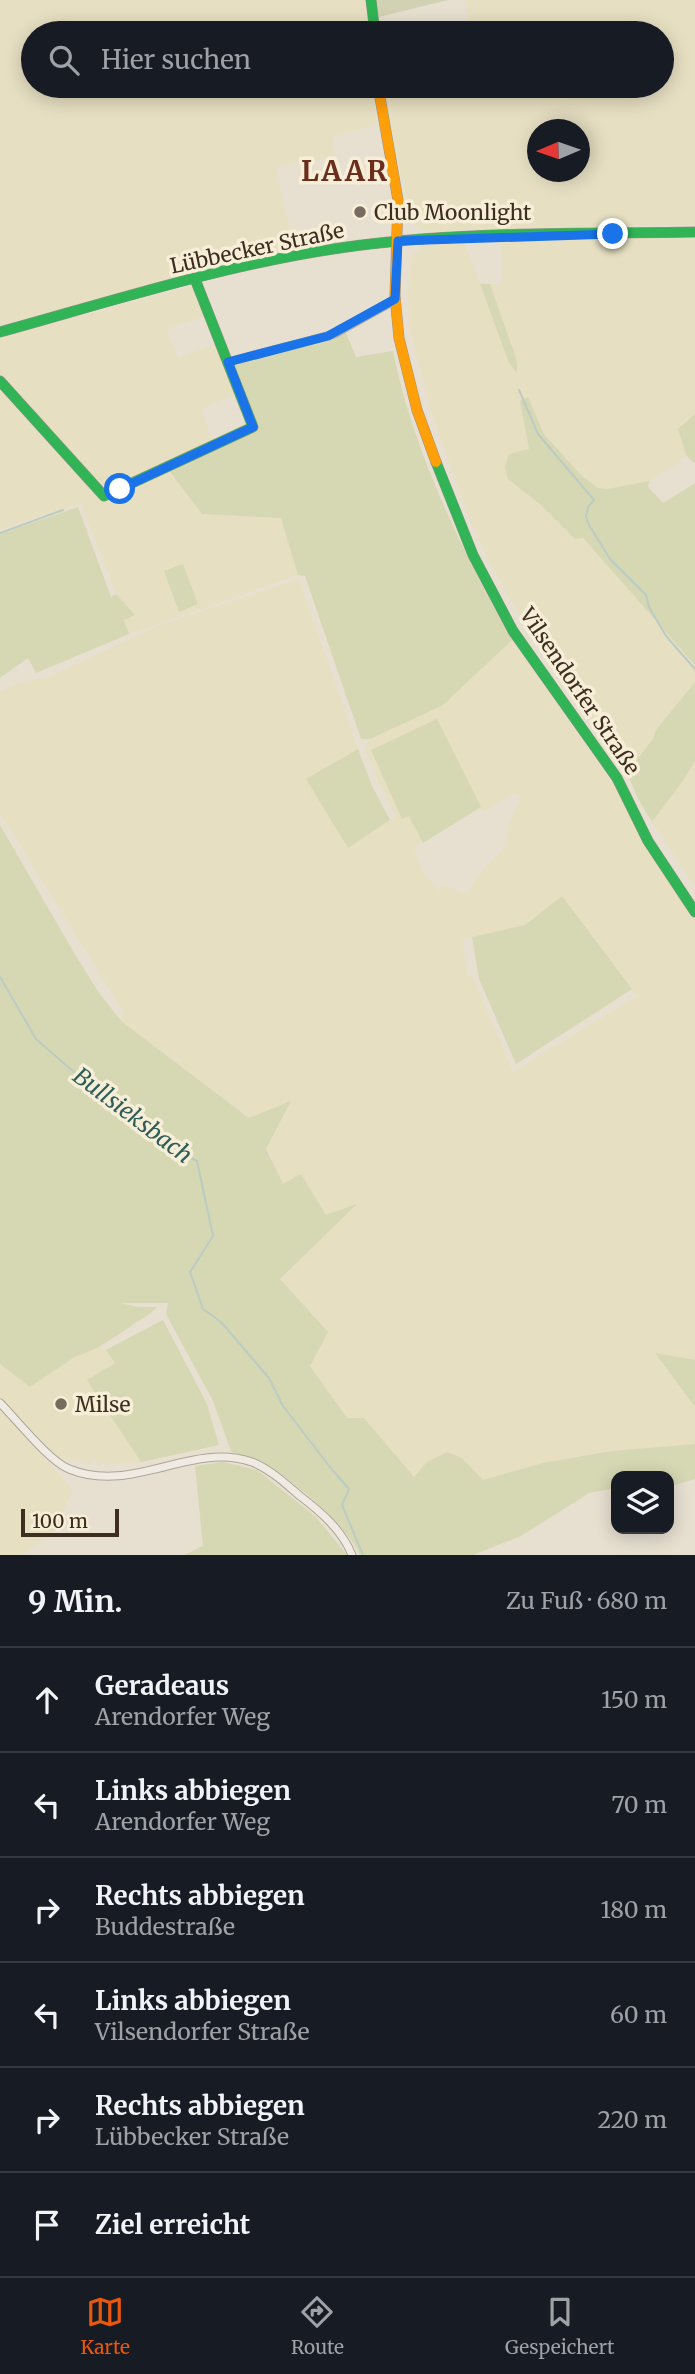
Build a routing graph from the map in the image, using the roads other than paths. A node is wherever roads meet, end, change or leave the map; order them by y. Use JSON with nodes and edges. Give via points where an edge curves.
{"nodes":[{"id":1,"x":371,"y":0,"type":"edge"},
{"id":2,"x":374,"y":21,"type":"edge"},
{"id":3,"x":380,"y":98,"type":"edge"},
{"id":4,"x":695,"y":232,"type":"edge"},
{"id":5,"x":398,"y":241,"type":"junction"},
{"id":6,"x":195,"y":279,"type":"junction"},
{"id":7,"x":395,"y":299,"type":"junction"},
{"id":8,"x":0,"y":332,"type":"edge"},
{"id":9,"x":228,"y":362,"type":"junction"},
{"id":10,"x":0,"y":381,"type":"edge"},
{"id":11,"x":695,"y":912,"type":"edge"},
{"id":12,"x":0,"y":1403,"type":"edge"},
{"id":13,"x":352,"y":1555,"type":"edge"}],
"edges":[{"from":1,"to":2,"type":"street"},
{"from":3,"to":5,"type":"street","name":"Vilsendorfer Straße","via":[[398,200]]},
{"from":4,"to":5,"type":"street","name":"Lübbecker Straße"},
{"from":5,"to":6,"type":"street","name":"Lübbecker Straße","via":[[301,254]]},
{"from":5,"to":7,"type":"street","name":"Vilsendorfer Straße"},
{"from":6,"to":8,"type":"street","name":"Lübbecker Straße"},
{"from":6,"to":9,"type":"street"},
{"from":7,"to":9,"type":"street","via":[[328,336]]},
{"from":7,"to":11,"type":"street","name":"Vilsendorfer Straße","via":[[399,338],[417,410],[473,555],[513,631],[617,778],[648,841]]},
{"from":9,"to":10,"type":"street","via":[[253,427],[104,496]]},
{"from":12,"to":13,"type":"street","via":[[51,1456],[67,1468],[89,1474],[115,1477],[217,1458],[254,1463],[335,1525]]}]}
